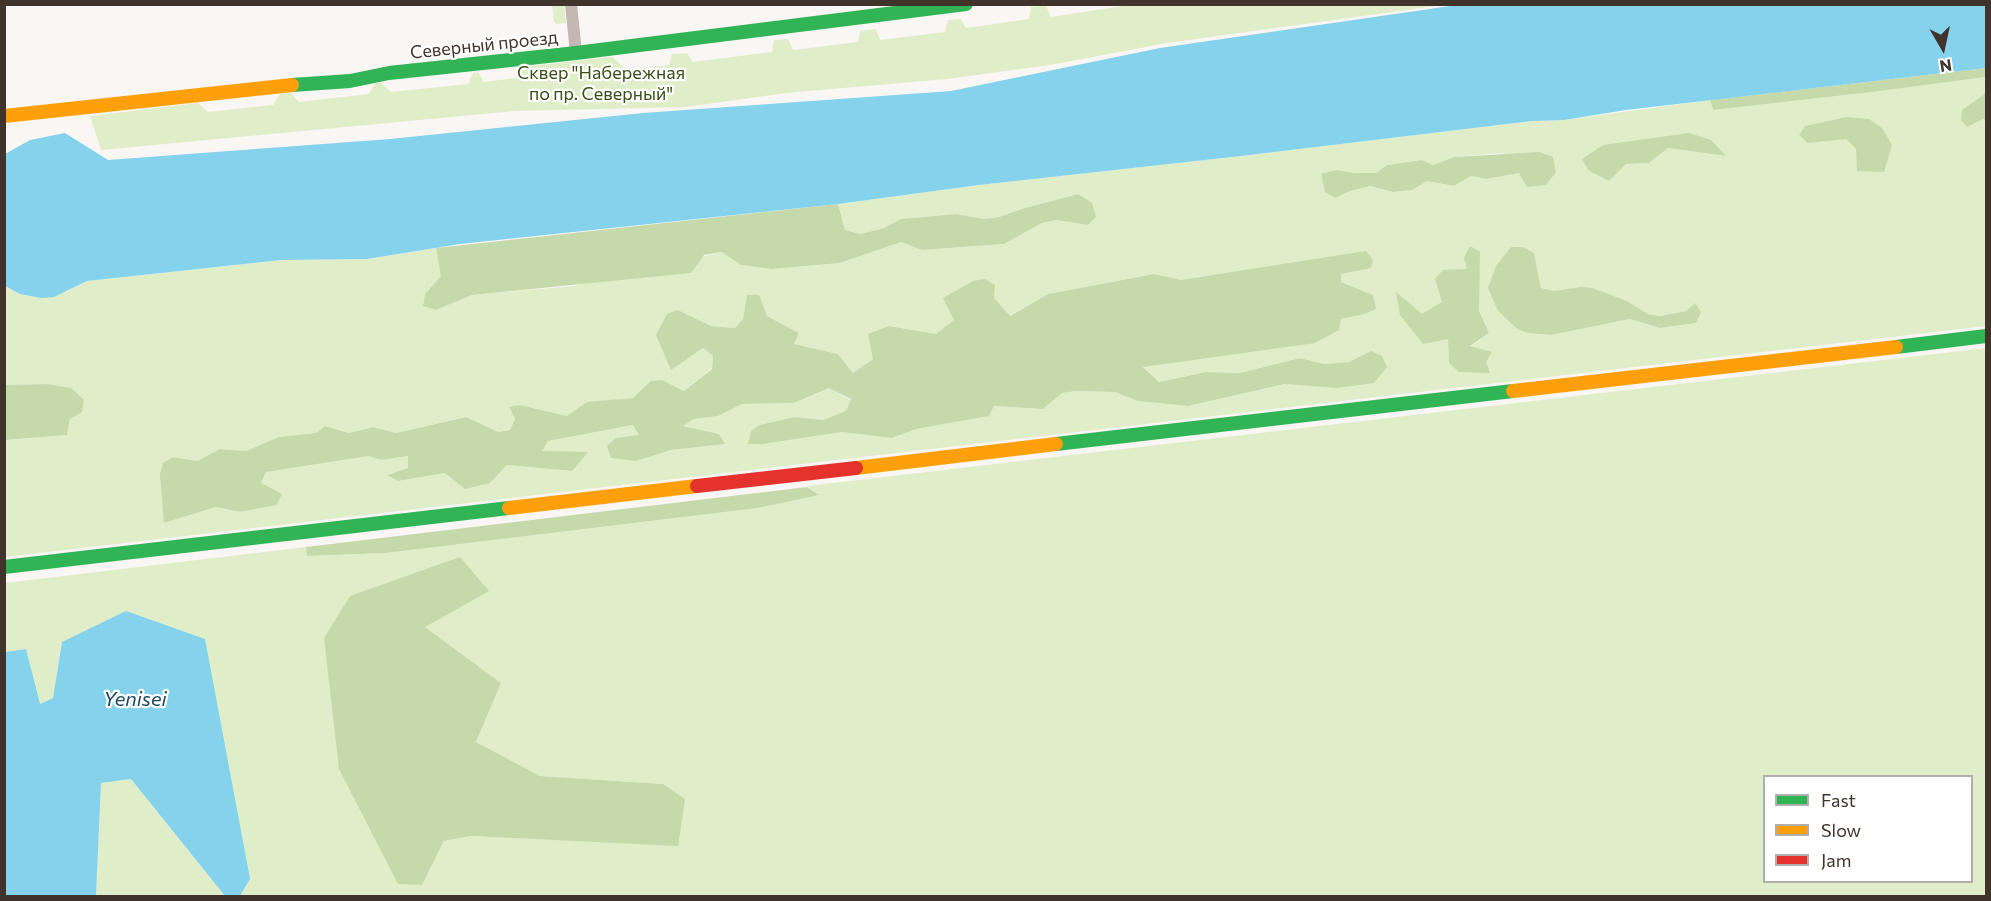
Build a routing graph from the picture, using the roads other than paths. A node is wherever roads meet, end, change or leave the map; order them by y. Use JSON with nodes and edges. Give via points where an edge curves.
{"nodes":[{"id":1,"x":571,"y":4,"type":"edge"},
{"id":2,"x":966,"y":4,"type":"edge"},
{"id":3,"x":576,"y":53,"type":"junction"},
{"id":4,"x":4,"y":116,"type":"edge"},
{"id":5,"x":1986,"y":336,"type":"edge"},
{"id":6,"x":4,"y":567,"type":"edge"}],
"edges":[{"from":1,"to":3,"type":"street"},
{"from":2,"to":3,"type":"main road","name":"Северный проезд"},
{"from":3,"to":4,"type":"main road","name":"Северный проезд","via":[[388,73],[350,81]]},
{"from":5,"to":6,"type":"main road"}]}
